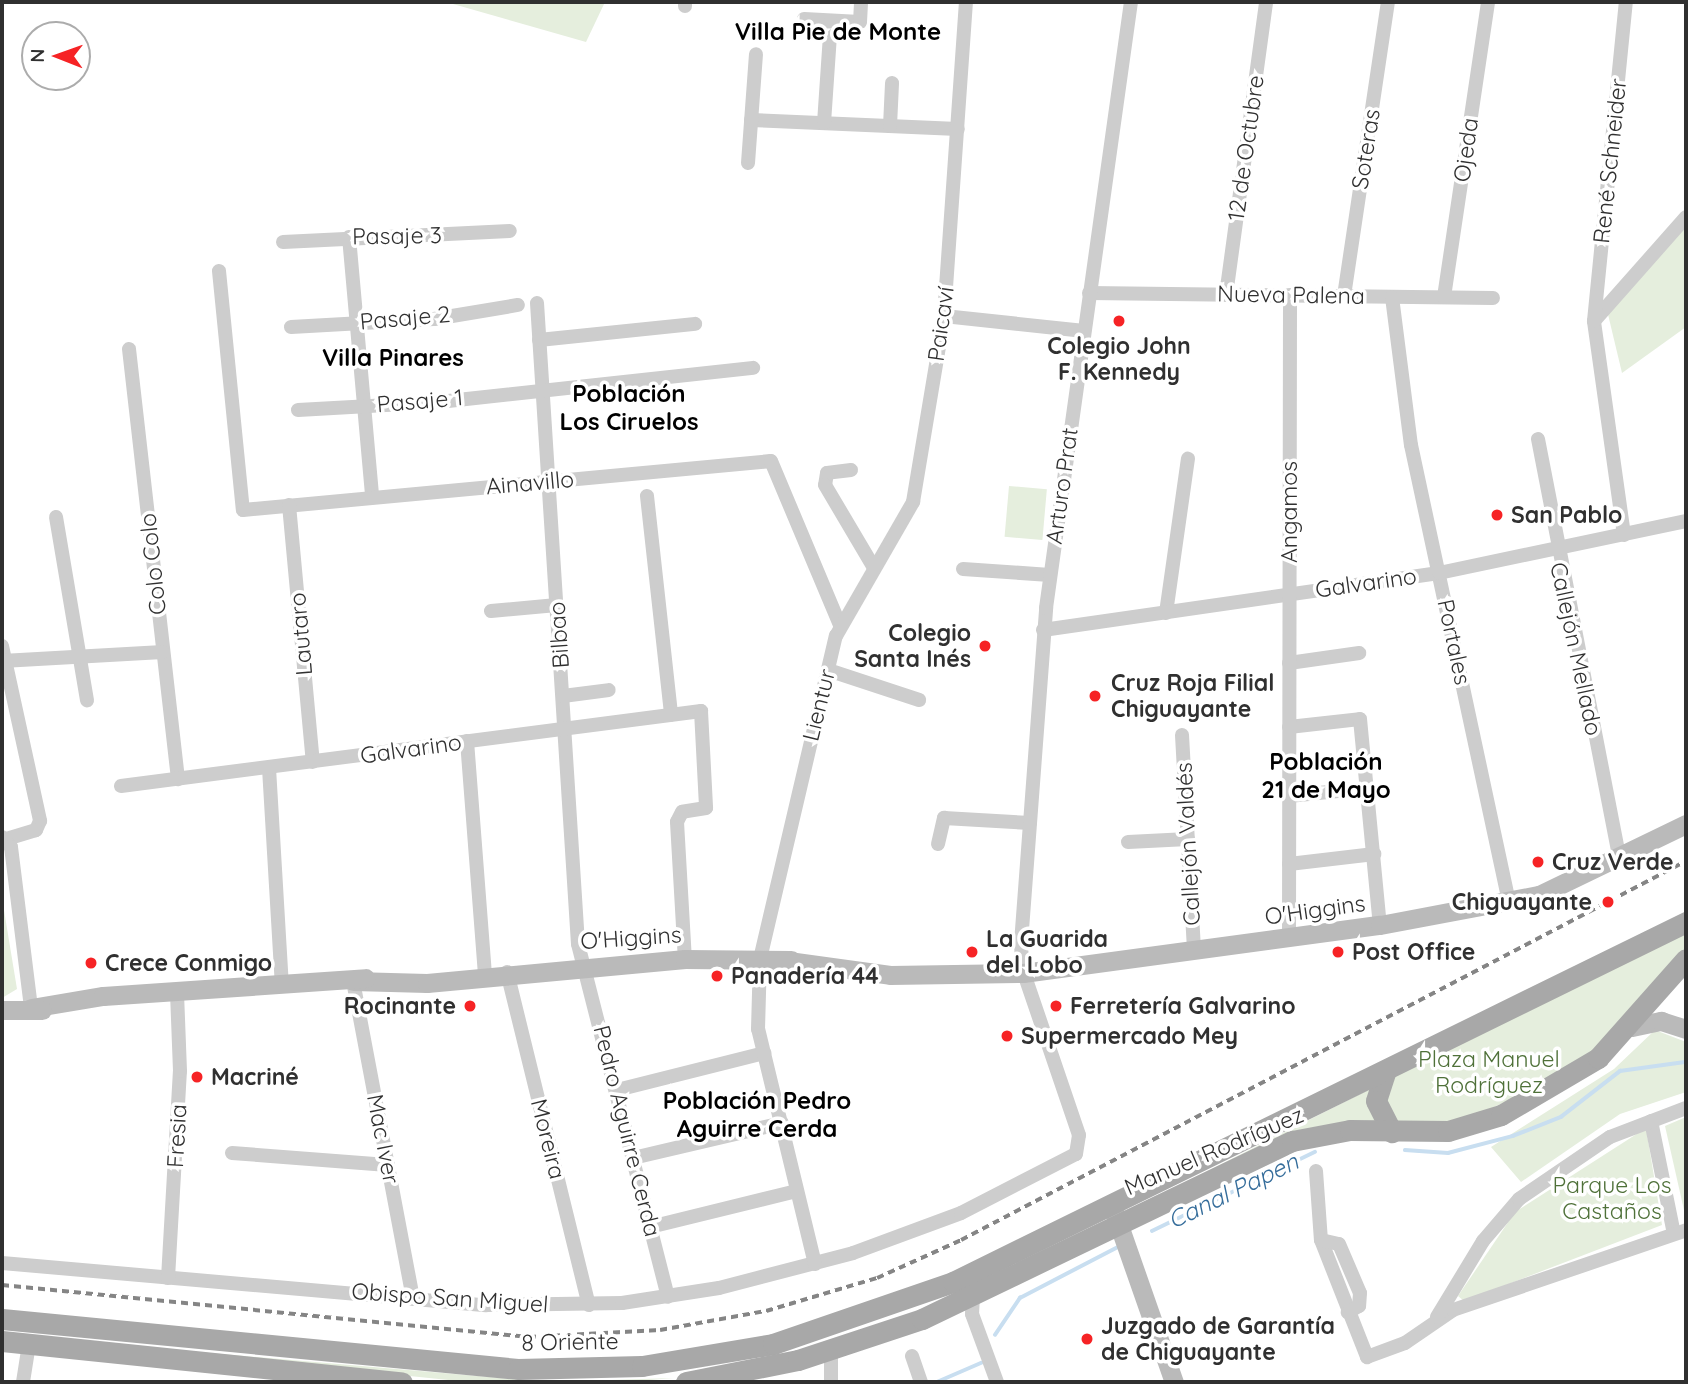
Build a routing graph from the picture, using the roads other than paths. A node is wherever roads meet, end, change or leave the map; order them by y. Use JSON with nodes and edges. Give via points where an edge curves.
{"nodes":[{"id":1,"x":861,"y":2,"type":"edge"},
{"id":2,"x":966,"y":2,"type":"edge"},
{"id":3,"x":1131,"y":2,"type":"edge"},
{"id":4,"x":1266,"y":2,"type":"edge"},
{"id":5,"x":1388,"y":2,"type":"edge"},
{"id":6,"x":1488,"y":2,"type":"edge"},
{"id":7,"x":1626,"y":2,"type":"edge"},
{"id":8,"x":804,"y":19,"type":"dead end"},
{"id":9,"x":831,"y":21,"type":"junction"},
{"id":10,"x":755,"y":54,"type":"dead end"},
{"id":11,"x":892,"y":83,"type":"dead end"},
{"id":12,"x":751,"y":120,"type":"junction"},
{"id":13,"x":824,"y":123,"type":"junction"},
{"id":14,"x":890,"y":126,"type":"junction"},
{"id":15,"x":958,"y":129,"type":"junction"},
{"id":16,"x":748,"y":163,"type":"dead end"},
{"id":17,"x":1686,"y":217,"type":"edge"},
{"id":18,"x":510,"y":231,"type":"dead end"},
{"id":19,"x":349,"y":237,"type":"junction"},
{"id":20,"x":284,"y":242,"type":"dead end"},
{"id":21,"x":219,"y":271,"type":"dead end"},
{"id":22,"x":1089,"y":293,"type":"junction"},
{"id":23,"x":1226,"y":295,"type":"junction"},
{"id":24,"x":1290,"y":295,"type":"junction"},
{"id":25,"x":1344,"y":296,"type":"junction"},
{"id":26,"x":1392,"y":297,"type":"junction"},
{"id":27,"x":1444,"y":297,"type":"junction"},
{"id":28,"x":1493,"y":298,"type":"dead end"},
{"id":29,"x":537,"y":303,"type":"dead end"},
{"id":30,"x":518,"y":305,"type":"dead end"},
{"id":31,"x":944,"y":316,"type":"junction"},
{"id":32,"x":1594,"y":321,"type":"junction"},
{"id":33,"x":357,"y":322,"type":"junction"},
{"id":34,"x":695,"y":324,"type":"dead end"},
{"id":35,"x":291,"y":327,"type":"dead end"},
{"id":36,"x":1084,"y":331,"type":"junction"},
{"id":37,"x":539,"y":340,"type":"junction"},
{"id":38,"x":129,"y":349,"type":"dead end"},
{"id":39,"x":753,"y":368,"type":"dead end"},
{"id":40,"x":542,"y":389,"type":"junction"},
{"id":41,"x":364,"y":405,"type":"junction"},
{"id":42,"x":298,"y":410,"type":"dead end"},
{"id":43,"x":1538,"y":439,"type":"dead end"},
{"id":44,"x":1188,"y":459,"type":"dead end"},
{"id":45,"x":851,"y":470,"type":"dead end"},
{"id":46,"x":548,"y":481,"type":"junction"},
{"id":47,"x":647,"y":496,"type":"dead end"},
{"id":48,"x":372,"y":497,"type":"junction"},
{"id":49,"x":289,"y":505,"type":"junction"},
{"id":50,"x":56,"y":517,"type":"dead end"},
{"id":51,"x":1686,"y":521,"type":"edge"},
{"id":52,"x":1624,"y":535,"type":"junction"},
{"id":53,"x":1555,"y":549,"type":"junction"},
{"id":54,"x":874,"y":568,"type":"junction"},
{"id":55,"x":963,"y":569,"type":"dead end"},
{"id":56,"x":1439,"y":573,"type":"junction"},
{"id":57,"x":1050,"y":575,"type":"junction"},
{"id":58,"x":1289,"y":594,"type":"junction"},
{"id":59,"x":557,"y":605,"type":"junction"},
{"id":60,"x":491,"y":611,"type":"dead end"},
{"id":61,"x":1166,"y":613,"type":"junction"},
{"id":62,"x":840,"y":625,"type":"junction"},
{"id":63,"x":1044,"y":630,"type":"junction"},
{"id":64,"x":163,"y":652,"type":"junction"},
{"id":65,"x":1359,"y":653,"type":"dead end"},
{"id":66,"x":3,"y":656,"type":"edge"},
{"id":67,"x":79,"y":656,"type":"junction"},
{"id":68,"x":1289,"y":663,"type":"junction"},
{"id":69,"x":828,"y":670,"type":"junction"},
{"id":70,"x":609,"y":690,"type":"dead end"},
{"id":71,"x":563,"y":696,"type":"junction"},
{"id":72,"x":87,"y":700,"type":"dead end"},
{"id":73,"x":919,"y":700,"type":"dead end"},
{"id":74,"x":671,"y":715,"type":"junction"},
{"id":75,"x":1289,"y":727,"type":"junction"},
{"id":76,"x":565,"y":729,"type":"junction"},
{"id":77,"x":1182,"y":735,"type":"dead end"},
{"id":78,"x":467,"y":741,"type":"junction"},
{"id":79,"x":313,"y":762,"type":"junction"},
{"id":80,"x":269,"y":768,"type":"junction"},
{"id":81,"x":178,"y":779,"type":"junction"},
{"id":82,"x":121,"y":786,"type":"dead end"},
{"id":83,"x":1367,"y":788,"type":"junction"},
{"id":84,"x":1289,"y":796,"type":"junction"},
{"id":85,"x":1030,"y":823,"type":"junction"},
{"id":86,"x":1686,"y":824,"type":"edge"},
{"id":87,"x":4,"y":838,"type":"edge"},
{"id":88,"x":1188,"y":839,"type":"junction"},
{"id":89,"x":1128,"y":842,"type":"dead end"},
{"id":90,"x":938,"y":844,"type":"dead end"},
{"id":91,"x":1374,"y":854,"type":"junction"},
{"id":92,"x":1620,"y":859,"type":"junction"},
{"id":93,"x":1289,"y":864,"type":"junction"},
{"id":94,"x":1508,"y":903,"type":"junction"},
{"id":95,"x":1686,"y":922,"type":"edge"},
{"id":96,"x":1380,"y":925,"type":"junction"},
{"id":97,"x":1289,"y":938,"type":"junction"},
{"id":98,"x":1194,"y":953,"type":"junction"},
{"id":99,"x":685,"y":959,"type":"junction"},
{"id":100,"x":760,"y":959,"type":"junction"},
{"id":101,"x":1686,"y":959,"type":"edge"},
{"id":102,"x":585,"y":966,"type":"junction"},
{"id":103,"x":507,"y":972,"type":"junction"},
{"id":104,"x":485,"y":973,"type":"junction"},
{"id":105,"x":1023,"y":973,"type":"junction"},
{"id":106,"x":353,"y":981,"type":"junction"},
{"id":107,"x":282,"y":986,"type":"junction"},
{"id":108,"x":1660,"y":990,"type":"junction"},
{"id":109,"x":167,"y":995,"type":"junction"},
{"id":110,"x":31,"y":1007,"type":"junction"},
{"id":111,"x":2,"y":1010,"type":"edge"},
{"id":112,"x":1632,"y":1027,"type":"junction"},
{"id":113,"x":1681,"y":1027,"type":"edge"},
{"id":114,"x":764,"y":1053,"type":"junction"},
{"id":115,"x":1385,"y":1073,"type":"junction"},
{"id":116,"x":617,"y":1090,"type":"junction"},
{"id":117,"x":1686,"y":1108,"type":"edge"},
{"id":118,"x":1651,"y":1121,"type":"junction"},
{"id":119,"x":782,"y":1123,"type":"junction"},
{"id":120,"x":1392,"y":1132,"type":"junction"},
{"id":121,"x":232,"y":1153,"type":"dead end"},
{"id":122,"x":633,"y":1158,"type":"junction"},
{"id":123,"x":388,"y":1165,"type":"junction"},
{"id":124,"x":1316,"y":1171,"type":"dead end"},
{"id":125,"x":797,"y":1191,"type":"junction"},
{"id":126,"x":1114,"y":1212,"type":"junction"},
{"id":127,"x":650,"y":1227,"type":"junction"},
{"id":128,"x":1680,"y":1232,"type":"edge"},
{"id":129,"x":2,"y":1263,"type":"edge"},
{"id":130,"x":815,"y":1264,"type":"junction"},
{"id":131,"x":169,"y":1278,"type":"junction"},
{"id":132,"x":973,"y":1296,"type":"junction"},
{"id":133,"x":668,"y":1297,"type":"junction"},
{"id":134,"x":413,"y":1298,"type":"junction"},
{"id":135,"x":589,"y":1305,"type":"junction"},
{"id":136,"x":1437,"y":1317,"type":"junction"},
{"id":137,"x":2,"y":1319,"type":"edge"},
{"id":138,"x":846,"y":1324,"type":"junction"},
{"id":139,"x":59,"y":1325,"type":"junction"},
{"id":140,"x":2,"y":1341,"type":"edge"},
{"id":141,"x":29,"y":1344,"type":"junction"},
{"id":142,"x":831,"y":1351,"type":"junction"},
{"id":143,"x":912,"y":1356,"type":"dead end"},
{"id":144,"x":662,"y":1364,"type":"junction"},
{"id":145,"x":364,"y":1380,"type":"edge"},
{"id":146,"x":23,"y":1382,"type":"edge"},
{"id":147,"x":402,"y":1382,"type":"edge"},
{"id":148,"x":685,"y":1382,"type":"edge"},
{"id":149,"x":831,"y":1382,"type":"edge"},
{"id":150,"x":922,"y":1382,"type":"edge"},
{"id":151,"x":997,"y":1382,"type":"edge"},
{"id":152,"x":1174,"y":1382,"type":"edge"}],
"edges":[{"from":1,"to":9,"type":"street","via":[[860,22]]},
{"from":2,"to":15,"type":"street","name":"Paicaví"},
{"from":3,"to":22,"type":"street","name":"Arturo Prat"},
{"from":4,"to":23,"type":"street","name":"12 de Octubre"},
{"from":5,"to":25,"type":"street","name":"Soteras"},
{"from":6,"to":27,"type":"street","name":"Ojeda"},
{"from":7,"to":32,"type":"street","name":"René Schneider"},
{"from":8,"to":9,"type":"street"},
{"from":9,"to":13,"type":"street"},
{"from":10,"to":12,"type":"street"},
{"from":11,"to":14,"type":"street"},
{"from":12,"to":13,"type":"street"},
{"from":12,"to":16,"type":"street"},
{"from":13,"to":14,"type":"street"},
{"from":14,"to":15,"type":"street"},
{"from":15,"to":31,"type":"street","name":"Paicaví"},
{"from":17,"to":32,"type":"street"},
{"from":18,"to":19,"type":"street","name":"Pasaje 3"},
{"from":19,"to":20,"type":"street","name":"Pasaje 3"},
{"from":19,"to":33,"type":"street"},
{"from":21,"to":49,"type":"street","name":"Ainavillo","via":[[239,505],[248,512]]},
{"from":22,"to":23,"type":"street","name":"Nueva Palena"},
{"from":22,"to":36,"type":"street","name":"Arturo Prat"},
{"from":23,"to":24,"type":"street","name":"Nueva Palena"},
{"from":24,"to":25,"type":"street","name":"Nueva Palena"},
{"from":24,"to":58,"type":"street","name":"Angamos"},
{"from":25,"to":26,"type":"street","name":"Nueva Palena"},
{"from":26,"to":27,"type":"street","name":"Nueva Palena"},
{"from":26,"to":56,"type":"street","name":"Portales","via":[[1411,445]]},
{"from":27,"to":28,"type":"street","name":"Nueva Palena"},
{"from":29,"to":37,"type":"street","name":"Bilbao"},
{"from":30,"to":33,"type":"street","name":"Pasaje 2","via":[[434,320]]},
{"from":31,"to":36,"type":"street"},
{"from":31,"to":54,"type":"street","name":"Paicaví","via":[[913,502]]},
{"from":32,"to":52,"type":"street","name":"René Schneider"},
{"from":33,"to":35,"type":"street","name":"Pasaje 2"},
{"from":33,"to":41,"type":"street"},
{"from":34,"to":37,"type":"street"},
{"from":36,"to":57,"type":"street","name":"Arturo Prat"},
{"from":37,"to":40,"type":"street","name":"Bilbao"},
{"from":38,"to":64,"type":"street","name":"Colo Colo"},
{"from":39,"to":40,"type":"street"},
{"from":40,"to":41,"type":"street","name":"Pasaje 1"},
{"from":40,"to":46,"type":"street","name":"Bilbao"},
{"from":41,"to":42,"type":"street","name":"Pasaje 1"},
{"from":41,"to":48,"type":"street"},
{"from":43,"to":53,"type":"street","name":"Callejón Mellado"},
{"from":44,"to":61,"type":"street"},
{"from":45,"to":54,"type":"street","via":[[827,473],[825,485]]},
{"from":46,"to":48,"type":"street","name":"Ainavillo"},
{"from":46,"to":59,"type":"street","name":"Bilbao"},
{"from":46,"to":62,"type":"street","name":"Ainavillo","via":[[771,461]]},
{"from":47,"to":74,"type":"street"},
{"from":48,"to":49,"type":"street","name":"Ainavillo"},
{"from":49,"to":79,"type":"street","name":"Lautaro"},
{"from":50,"to":67,"type":"street"},
{"from":51,"to":52,"type":"street","name":"Galvarino"},
{"from":52,"to":53,"type":"street","name":"Galvarino"},
{"from":53,"to":56,"type":"street","name":"Galvarino"},
{"from":53,"to":92,"type":"street","name":"Callejón Mellado"},
{"from":54,"to":62,"type":"street","name":"Paicaví"},
{"from":55,"to":57,"type":"street"},
{"from":56,"to":58,"type":"street","name":"Galvarino"},
{"from":56,"to":94,"type":"street","name":"Portales"},
{"from":57,"to":63,"type":"street","name":"Arturo Prat"},
{"from":58,"to":61,"type":"street","name":"Galvarino"},
{"from":58,"to":68,"type":"street","name":"Angamos"},
{"from":59,"to":60,"type":"street"},
{"from":59,"to":71,"type":"street","name":"Bilbao"},
{"from":61,"to":63,"type":"street","name":"Galvarino"},
{"from":62,"to":69,"type":"street","name":"Lientur"},
{"from":63,"to":85,"type":"street","name":"Arturo Prat"},
{"from":64,"to":67,"type":"street"},
{"from":64,"to":81,"type":"street","name":"Colo Colo"},
{"from":65,"to":68,"type":"street"},
{"from":66,"to":67,"type":"street"},
{"from":66,"to":87,"type":"street","via":[[40,821],[33,832]]},
{"from":67,"to":72,"type":"street"},
{"from":68,"to":75,"type":"street","name":"Angamos"},
{"from":69,"to":73,"type":"street"},
{"from":69,"to":100,"type":"street","name":"Lientur"},
{"from":70,"to":71,"type":"street"},
{"from":71,"to":76,"type":"street","name":"Bilbao"},
{"from":74,"to":76,"type":"street","name":"Galvarino"},
{"from":74,"to":99,"type":"street","name":"Galvarino","via":[[701,711],[706,808],[682,812],[677,822]]},
{"from":75,"to":83,"type":"street","via":[[1360,719]]},
{"from":75,"to":84,"type":"street","name":"Angamos"},
{"from":76,"to":78,"type":"street","name":"Galvarino"},
{"from":76,"to":102,"type":"street","name":"Bilbao","via":[[578,944]]},
{"from":77,"to":88,"type":"street","name":"Callejón Valdés"},
{"from":78,"to":79,"type":"street","name":"Galvarino"},
{"from":78,"to":104,"type":"street"},
{"from":79,"to":80,"type":"street","name":"Galvarino"},
{"from":80,"to":81,"type":"street","name":"Galvarino"},
{"from":80,"to":107,"type":"street"},
{"from":81,"to":82,"type":"street","name":"Galvarino"},
{"from":83,"to":84,"type":"street"},
{"from":83,"to":91,"type":"street"},
{"from":84,"to":93,"type":"street","name":"Angamos"},
{"from":85,"to":90,"type":"street","via":[[944,818]]},
{"from":85,"to":105,"type":"street","name":"Arturo Prat"},
{"from":86,"to":92,"type":"main road","name":"O'Higgins"},
{"from":87,"to":110,"type":"street"},
{"from":88,"to":89,"type":"street"},
{"from":88,"to":98,"type":"street","name":"Callejón Valdés"},
{"from":91,"to":93,"type":"street"},
{"from":91,"to":96,"type":"street"},
{"from":92,"to":94,"type":"main road","name":"O'Higgins"},
{"from":93,"to":97,"type":"street","name":"Angamos"},
{"from":94,"to":96,"type":"main road","name":"O'Higgins"},
{"from":95,"to":115,"type":"main road","name":"Manuel Rodríguez"},
{"from":96,"to":97,"type":"main road","name":"O'Higgins"},
{"from":97,"to":98,"type":"main road","name":"O'Higgins"},
{"from":98,"to":105,"type":"main road","name":"O'Higgins"},
{"from":99,"to":100,"type":"main road","name":"O'Higgins"},
{"from":99,"to":102,"type":"main road","name":"O'Higgins"},
{"from":100,"to":105,"type":"main road","name":"O'Higgins","via":[[871,974]]},
{"from":100,"to":114,"type":"street","name":"Lientur","via":[[757,1010]]},
{"from":101,"to":108,"type":"main road","name":"Manuel Rodríguez"},
{"from":102,"to":103,"type":"main road","name":"O'Higgins"},
{"from":102,"to":116,"type":"street","name":"Pedro Aguirre Cerda"},
{"from":103,"to":104,"type":"main road","name":"O'Higgins"},
{"from":103,"to":135,"type":"street","name":"Moreira"},
{"from":104,"to":106,"type":"main road","name":"O'Higgins","via":[[456,970]]},
{"from":105,"to":130,"type":"street","name":"Obispo San Miguel","via":[[1079,1148],[1070,1160],[961,1213]]},
{"from":106,"to":107,"type":"main road","name":"O'Higgins"},
{"from":106,"to":123,"type":"street","name":"Mac Iver"},
{"from":107,"to":109,"type":"main road","name":"O'Higgins"},
{"from":108,"to":112,"type":"main road","name":"Manuel Rodríguez"},
{"from":108,"to":113,"type":"main road"},
{"from":109,"to":110,"type":"main road","name":"O'Higgins","via":[[80,1011]]},
{"from":109,"to":131,"type":"street","name":"Fresia","via":[[180,1071]]},
{"from":110,"to":111,"type":"main road","name":"O'Higgins"},
{"from":112,"to":113,"type":"main road"},
{"from":112,"to":120,"type":"main road","name":"Manuel Rodríguez","via":[[1581,1071],[1516,1109],[1458,1130]]},
{"from":114,"to":116,"type":"street"},
{"from":114,"to":119,"type":"street","name":"Lientur"},
{"from":115,"to":120,"type":"main road","via":[[1376,1101]]},
{"from":115,"to":126,"type":"main road","name":"Manuel Rodríguez"},
{"from":116,"to":122,"type":"street","name":"Pedro Aguirre Cerda"},
{"from":117,"to":118,"type":"street"},
{"from":118,"to":128,"type":"street"},
{"from":118,"to":136,"type":"street","via":[[1602,1142],[1511,1207]]},
{"from":119,"to":122,"type":"street"},
{"from":119,"to":125,"type":"street","name":"Lientur"},
{"from":120,"to":126,"type":"main road","name":"Manuel Rodríguez","via":[[1335,1131],[1292,1141]]},
{"from":121,"to":123,"type":"street"},
{"from":122,"to":127,"type":"street","name":"Pedro Aguirre Cerda"},
{"from":123,"to":134,"type":"street","name":"Mac Iver"},
{"from":124,"to":136,"type":"street","via":[[1321,1240],[1367,1357],[1405,1343]]},
{"from":125,"to":127,"type":"street"},
{"from":125,"to":130,"type":"street","name":"Lientur"},
{"from":126,"to":132,"type":"main road"},
{"from":126,"to":138,"type":"main road","name":"8 Oriente"},
{"from":126,"to":152,"type":"main road"},
{"from":127,"to":133,"type":"street","name":"Pedro Aguirre Cerda"},
{"from":128,"to":136,"type":"street"},
{"from":129,"to":131,"type":"street","name":"Obispo San Miguel"},
{"from":130,"to":133,"type":"street","name":"Obispo San Miguel"},
{"from":131,"to":134,"type":"street","name":"Obispo San Miguel"},
{"from":132,"to":142,"type":"main road"},
{"from":132,"to":151,"type":"street","via":[[972,1314]]},
{"from":133,"to":135,"type":"street","name":"Obispo San Miguel"},
{"from":134,"to":135,"type":"street","name":"Obispo San Miguel"},
{"from":137,"to":139,"type":"main road","name":"8 Oriente"},
{"from":138,"to":142,"type":"main road"},
{"from":138,"to":144,"type":"main road","name":"8 Oriente"},
{"from":139,"to":141,"type":"main road"},
{"from":139,"to":144,"type":"main road","name":"8 Oriente","via":[[499,1369]]},
{"from":140,"to":141,"type":"main road"},
{"from":141,"to":145,"type":"main road"},
{"from":141,"to":146,"type":"street"},
{"from":142,"to":148,"type":"main road"},
{"from":142,"to":149,"type":"street"},
{"from":143,"to":150,"type":"street"},
{"from":144,"to":148,"type":"main road"},
{"from":145,"to":147,"type":"main road"}]}
